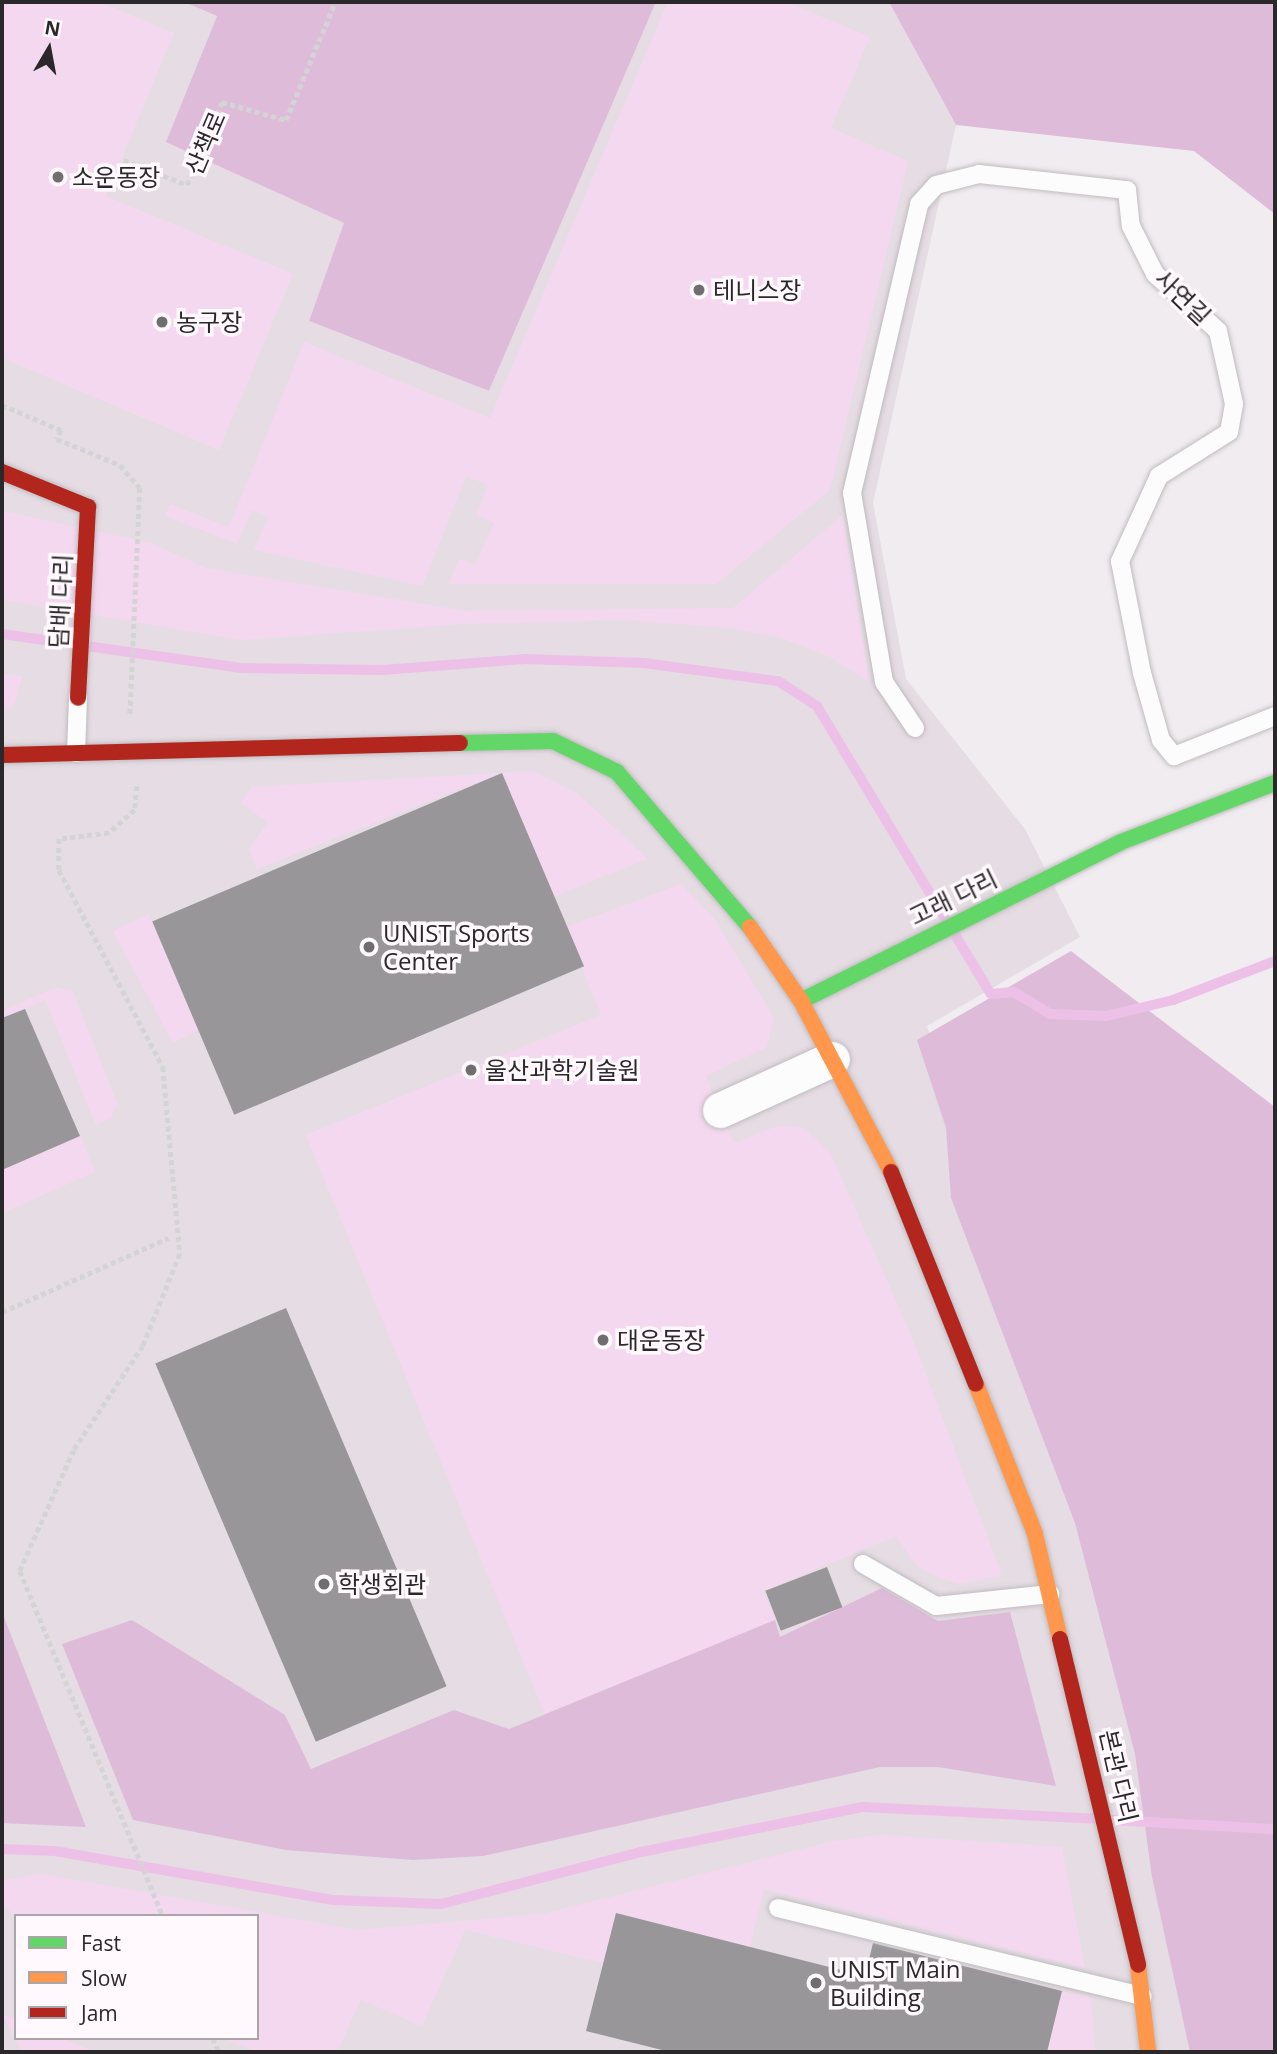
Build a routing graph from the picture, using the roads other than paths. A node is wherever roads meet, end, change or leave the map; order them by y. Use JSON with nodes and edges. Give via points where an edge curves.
{"nodes":[{"id":1,"x":2,"y":472,"type":"edge"},
{"id":2,"x":78,"y":698,"type":"joint"},
{"id":3,"x":1275,"y":716,"type":"edge"},
{"id":4,"x":915,"y":728,"type":"dead end"},
{"id":5,"x":75,"y":753,"type":"junction"},
{"id":6,"x":2,"y":755,"type":"edge"},
{"id":7,"x":1275,"y":783,"type":"edge"},
{"id":8,"x":801,"y":1001,"type":"junction"},
{"id":9,"x":832,"y":1059,"type":"junction"},
{"id":10,"x":720,"y":1110,"type":"dead end"},
{"id":11,"x":863,"y":1564,"type":"dead end"},
{"id":12,"x":1050,"y":1594,"type":"junction"},
{"id":13,"x":778,"y":1908,"type":"dead end"},
{"id":14,"x":1143,"y":1996,"type":"junction"},
{"id":15,"x":1148,"y":2052,"type":"edge"}],
"edges":[{"from":1,"to":2,"type":"street","name":"담배 다리","via":[[88,507]]},
{"from":2,"to":5,"type":"lane"},
{"from":3,"to":4,"type":"lane","name":"사연길","via":[[1174,756],[1161,740],[1120,561],[1159,476],[1229,432],[1234,404],[1218,331],[1155,274],[1131,226],[1128,190],[979,174],[936,185],[919,204],[852,493],[884,682]]},
{"from":5,"to":6,"type":"street","name":"본관 다리"},
{"from":5,"to":8,"type":"street","name":"본관 다리","via":[[506,738],[574,748],[617,772],[734,903]]},
{"from":7,"to":8,"type":"street","name":"고래 다리","via":[[1121,842]]},
{"from":8,"to":9,"type":"street","name":"본관 다리"},
{"from":9,"to":10,"type":"street"},
{"from":9,"to":12,"type":"street","name":"본관 다리","via":[[896,1182],[1035,1534]]},
{"from":11,"to":12,"type":"lane","via":[[936,1606]]},
{"from":12,"to":14,"type":"street","name":"본관 다리"},
{"from":13,"to":14,"type":"lane"},
{"from":14,"to":15,"type":"street","name":"본관 다리"}]}
